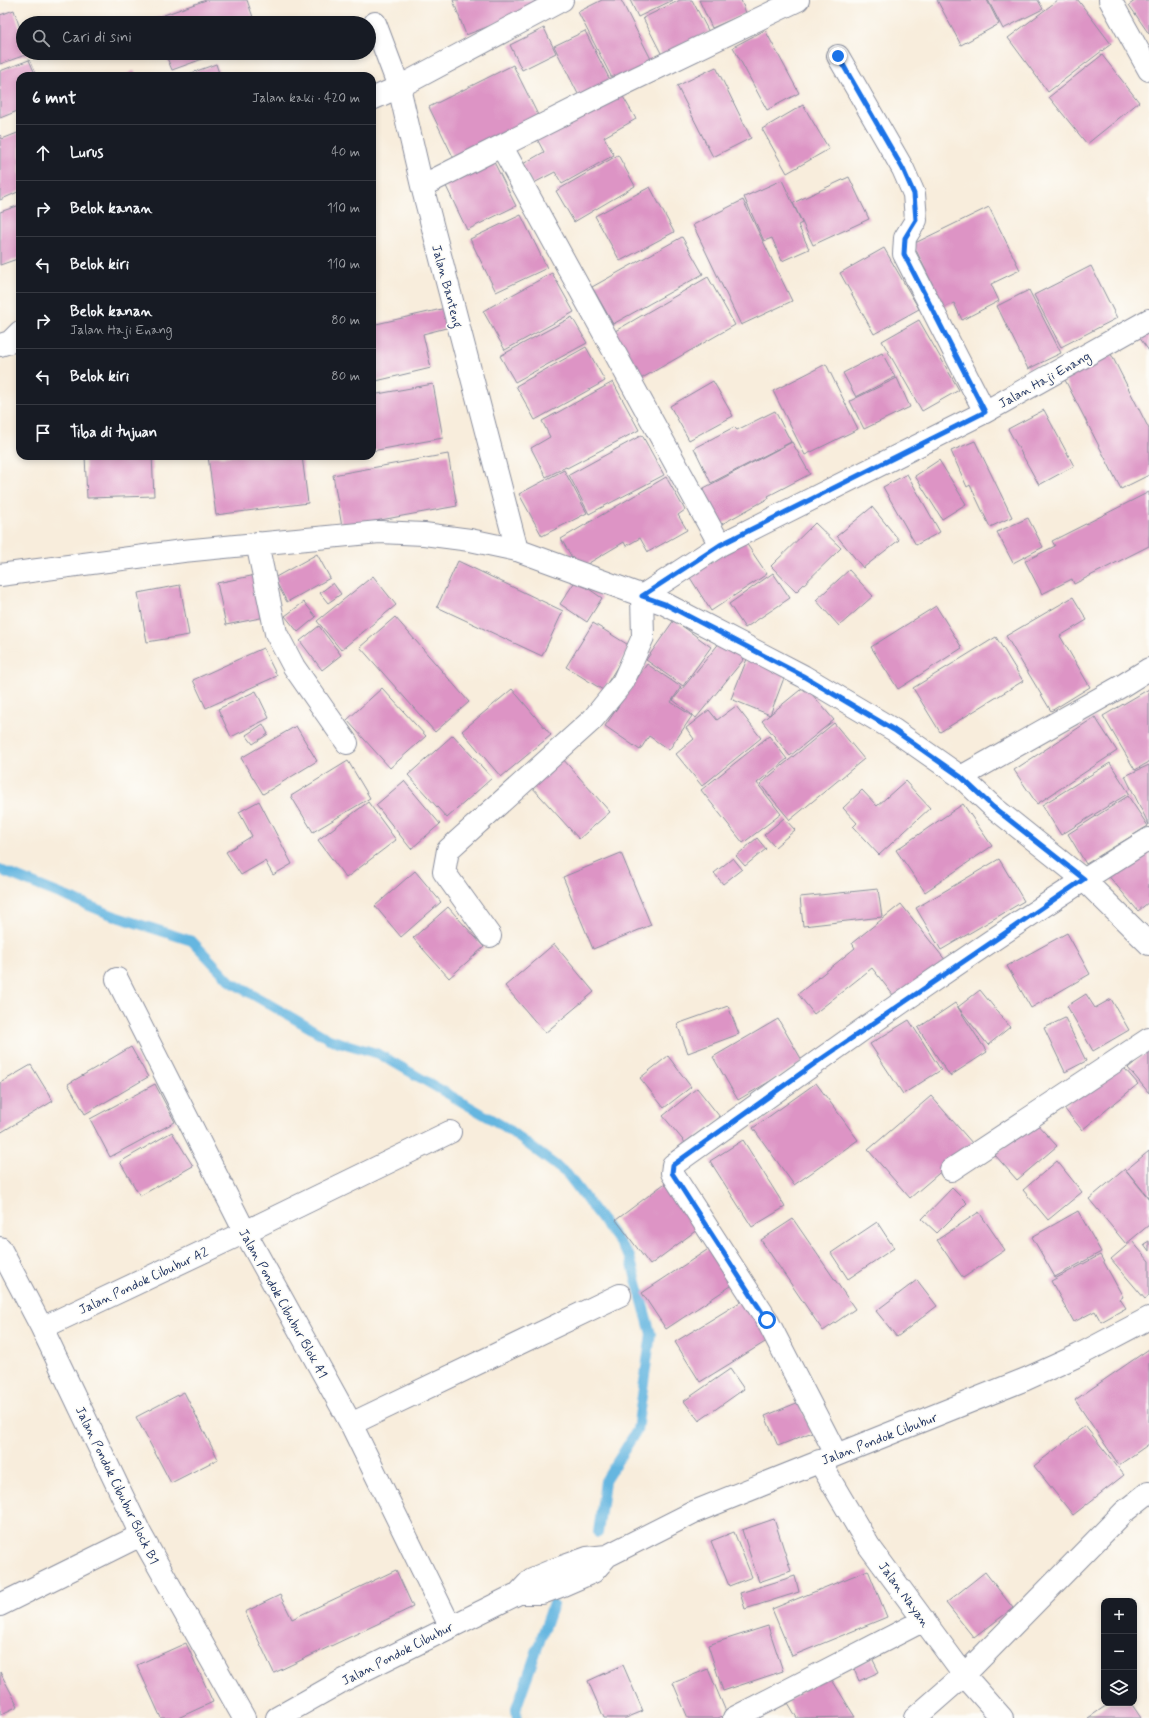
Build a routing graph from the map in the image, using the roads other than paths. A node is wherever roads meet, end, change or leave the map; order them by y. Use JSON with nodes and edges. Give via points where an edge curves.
{"nodes":[{"id":1,"x":562,"y":0,"type":"edge"},
{"id":2,"x":798,"y":0,"type":"edge"},
{"id":3,"x":1110,"y":0,"type":"edge"},
{"id":4,"x":376,"y":26,"type":"edge"},
{"id":5,"x":838,"y":56,"type":"dead end"},
{"id":6,"x":1149,"y":70,"type":"edge"},
{"id":7,"x":399,"y":87,"type":"junction"},
{"id":8,"x":376,"y":97,"type":"edge"},
{"id":9,"x":502,"y":147,"type":"junction"},
{"id":10,"x":422,"y":186,"type":"junction"},
{"id":11,"x":1149,"y":320,"type":"edge"},
{"id":12,"x":16,"y":336,"type":"edge"},
{"id":13,"x":0,"y":345,"type":"edge"},
{"id":14,"x":985,"y":412,"type":"junction"},
{"id":15,"x":258,"y":543,"type":"junction"},
{"id":16,"x":720,"y":545,"type":"junction"},
{"id":17,"x":517,"y":550,"type":"junction"},
{"id":18,"x":0,"y":575,"type":"edge"},
{"id":19,"x":642,"y":596,"type":"junction"},
{"id":20,"x":1149,"y":669,"type":"edge"},
{"id":21,"x":347,"y":743,"type":"dead end"},
{"id":22,"x":961,"y":777,"type":"junction"},
{"id":23,"x":1149,"y":839,"type":"edge"},
{"id":24,"x":1084,"y":879,"type":"junction"},
{"id":25,"x":490,"y":936,"type":"dead end"},
{"id":26,"x":1149,"y":944,"type":"edge"},
{"id":27,"x":118,"y":979,"type":"dead end"},
{"id":28,"x":1149,"y":1038,"type":"edge"},
{"id":29,"x":450,"y":1132,"type":"dead end"},
{"id":30,"x":951,"y":1170,"type":"dead end"},
{"id":31,"x":245,"y":1232,"type":"junction"},
{"id":32,"x":0,"y":1248,"type":"edge"},
{"id":33,"x":620,"y":1295,"type":"dead end"},
{"id":34,"x":1149,"y":1318,"type":"edge"},
{"id":35,"x":42,"y":1328,"type":"junction"},
{"id":36,"x":351,"y":1424,"type":"junction"},
{"id":37,"x":828,"y":1458,"type":"junction"},
{"id":38,"x":1149,"y":1492,"type":"edge"},
{"id":39,"x":141,"y":1535,"type":"junction"},
{"id":40,"x":0,"y":1605,"type":"edge"},
{"id":41,"x":924,"y":1620,"type":"junction"},
{"id":42,"x":450,"y":1626,"type":"junction"},
{"id":43,"x":964,"y":1675,"type":"junction"},
{"id":44,"x":997,"y":1715,"type":"edge"},
{"id":45,"x":244,"y":1718,"type":"edge"},
{"id":46,"x":277,"y":1718,"type":"edge"},
{"id":47,"x":734,"y":1718,"type":"edge"},
{"id":48,"x":915,"y":1718,"type":"edge"}],
"edges":[{"from":1,"to":7,"type":"street"},
{"from":2,"to":9,"type":"street","via":[[626,83]]},
{"from":3,"to":6,"type":"street"},
{"from":4,"to":7,"type":"street","name":"Jalan Banteng"},
{"from":5,"to":14,"type":"street","via":[[903,169],[914,194],[916,220],[905,238],[904,254]]},
{"from":7,"to":8,"type":"street"},
{"from":7,"to":10,"type":"street","name":"Jalan Banteng"},
{"from":9,"to":10,"type":"street"},
{"from":9,"to":16,"type":"street"},
{"from":10,"to":17,"type":"street","name":"Jalan Banteng"},
{"from":11,"to":14,"type":"street","name":"Jalan Haji Enang"},
{"from":12,"to":13,"type":"street","via":[[10,342]]},
{"from":14,"to":16,"type":"street","name":"Jalan Haji Enang"},
{"from":15,"to":17,"type":"street","via":[[379,532],[424,534]]},
{"from":15,"to":18,"type":"street"},
{"from":15,"to":21,"type":"street","via":[[276,633],[294,667]]},
{"from":16,"to":19,"type":"street","name":"Jalan Haji Enang"},
{"from":17,"to":19,"type":"street"},
{"from":19,"to":22,"type":"street","via":[[665,604],[803,676],[894,730]]},
{"from":19,"to":25,"type":"street","via":[[643,637],[623,682],[592,720],[448,850],[444,872]]},
{"from":20,"to":22,"type":"street"},
{"from":22,"to":24,"type":"street","via":[[993,807]]},
{"from":23,"to":24,"type":"street","name":"Jalan Nayan"},
{"from":24,"to":26,"type":"street"},
{"from":24,"to":37,"type":"street","name":"Jalan Nayan","via":[[814,1064],[673,1165],[672,1173],[767,1320]]},
{"from":27,"to":31,"type":"street","name":"Jalan Pondok Cibubur Blok A1"},
{"from":28,"to":30,"type":"street"},
{"from":29,"to":31,"type":"street","name":"Jalan Pondok Cibubur A2"},
{"from":31,"to":35,"type":"street","name":"Jalan Pondok Cibubur A2"},
{"from":31,"to":36,"type":"street","name":"Jalan Pondok Cibubur Blok A1"},
{"from":32,"to":35,"type":"street","name":"Jalan Pondok Cibubur Block B1"},
{"from":33,"to":36,"type":"street"},
{"from":34,"to":37,"type":"street","name":"Jalan Pondok Cibubur","via":[[1079,1355],[1026,1379]]},
{"from":35,"to":39,"type":"street","name":"Jalan Pondok Cibubur Block B1"},
{"from":36,"to":42,"type":"street","name":"Jalan Pondok Cibubur Blok A1"},
{"from":37,"to":41,"type":"street","name":"Jalan Nayan","via":[[869,1546]]},
{"from":37,"to":42,"type":"street","name":"Jalan Pondok Cibubur","via":[[694,1512],[607,1556],[587,1558],[532,1579],[519,1593]]},
{"from":38,"to":43,"type":"street","via":[[1125,1511]]},
{"from":39,"to":40,"type":"street"},
{"from":39,"to":45,"type":"street","name":"Jalan Pondok Cibubur Block B1"},
{"from":41,"to":43,"type":"street","name":"Jalan Nayan"},
{"from":41,"to":47,"type":"street"},
{"from":42,"to":46,"type":"street","name":"Jalan Pondok Cibubur","via":[[344,1680]]},
{"from":43,"to":44,"type":"street","name":"Jalan Nayan"},
{"from":43,"to":48,"type":"street"}]}
